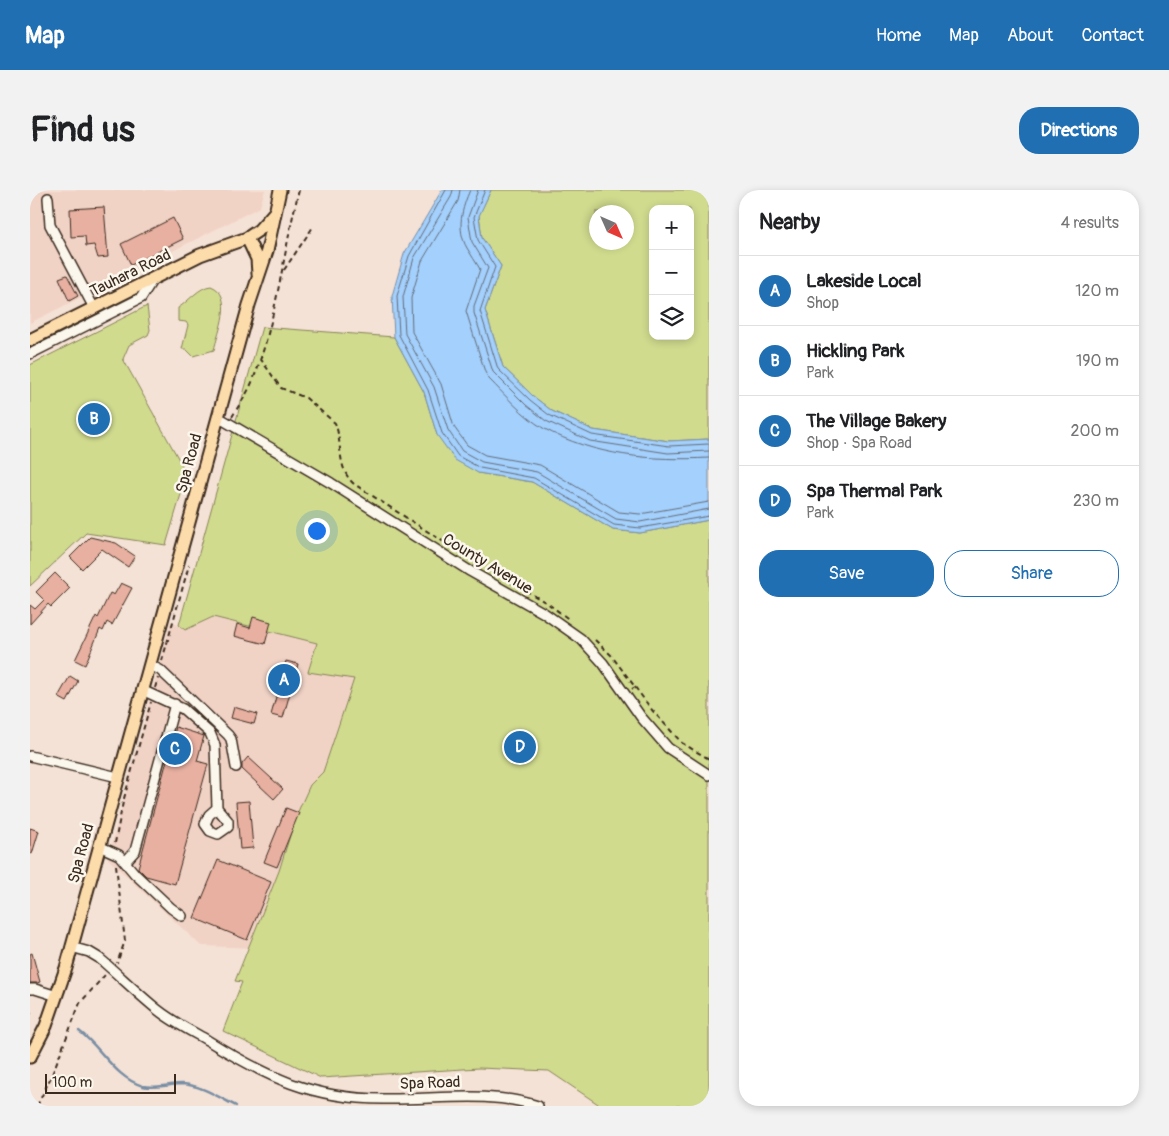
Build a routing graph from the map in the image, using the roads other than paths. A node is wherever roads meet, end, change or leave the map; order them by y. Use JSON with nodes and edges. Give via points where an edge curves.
{"nodes":[{"id":1,"x":280,"y":190,"type":"edge"},
{"id":2,"x":48,"y":198,"type":"dead end"},
{"id":3,"x":274,"y":213,"type":"junction"},
{"id":4,"x":247,"y":238,"type":"junction"},
{"id":5,"x":258,"y":276,"type":"junction"},
{"id":6,"x":153,"y":279,"type":"junction"},
{"id":7,"x":94,"y":308,"type":"junction"},
{"id":8,"x":30,"y":340,"type":"edge"},
{"id":9,"x":30,"y":354,"type":"edge"},
{"id":10,"x":217,"y":419,"type":"junction"},
{"id":11,"x":150,"y":665,"type":"junction"},
{"id":12,"x":142,"y":690,"type":"junction"},
{"id":13,"x":175,"y":704,"type":"junction"},
{"id":14,"x":30,"y":756,"type":"edge"},
{"id":15,"x":236,"y":767,"type":"dead end"},
{"id":16,"x":709,"y":775,"type":"edge"},
{"id":17,"x":118,"y":777,"type":"junction"},
{"id":18,"x":216,"y":808,"type":"dead end"},
{"id":19,"x":99,"y":846,"type":"junction"},
{"id":20,"x":125,"y":862,"type":"junction"},
{"id":21,"x":182,"y":916,"type":"dead end"},
{"id":22,"x":72,"y":946,"type":"junction"},
{"id":23,"x":30,"y":989,"type":"edge"},
{"id":24,"x":57,"y":996,"type":"junction"},
{"id":25,"x":30,"y":1057,"type":"edge"},
{"id":26,"x":538,"y":1106,"type":"edge"}],
"edges":[{"from":1,"to":3,"type":"main road","name":"Spa Road"},
{"from":2,"to":7,"type":"street","via":[[50,225]]},
{"from":3,"to":4,"type":"main road","name":"Spa Road"},
{"from":3,"to":5,"type":"main road","name":"Spa Road","via":[[271,236]]},
{"from":4,"to":5,"type":"main road","name":"Spa Road","via":[[257,259]]},
{"from":4,"to":6,"type":"main road","name":"Tauhara Road","via":[[215,249]]},
{"from":5,"to":10,"type":"main road","name":"Spa Road"},
{"from":6,"to":7,"type":"main road","name":"Tauhara Road"},
{"from":6,"to":9,"type":"street","via":[[141,298]]},
{"from":7,"to":8,"type":"main road","name":"Tauhara Road"},
{"from":10,"to":11,"type":"main road","name":"Spa Road"},
{"from":10,"to":16,"type":"street","name":"County Avenue","via":[[331,483],[581,639],[668,748]]},
{"from":11,"to":12,"type":"main road","name":"Spa Road"},
{"from":11,"to":15,"type":"street","via":[[160,670],[228,735]]},
{"from":12,"to":13,"type":"street"},
{"from":12,"to":17,"type":"main road","name":"Spa Road"},
{"from":13,"to":18,"type":"street","via":[[211,736]]},
{"from":13,"to":20,"type":"street","via":[[135,851]]},
{"from":14,"to":17,"type":"street"},
{"from":17,"to":19,"type":"main road","name":"Spa Road"},
{"from":19,"to":20,"type":"street","via":[[114,851]]},
{"from":19,"to":22,"type":"main road","name":"Spa Road"},
{"from":20,"to":21,"type":"street"},
{"from":22,"to":24,"type":"main road"},
{"from":22,"to":26,"type":"street","name":"Spa Road","via":[[99,958],[160,1012],[250,1066],[299,1088],[333,1097],[494,1098]]},
{"from":23,"to":24,"type":"street"},
{"from":24,"to":25,"type":"main road"}]}
